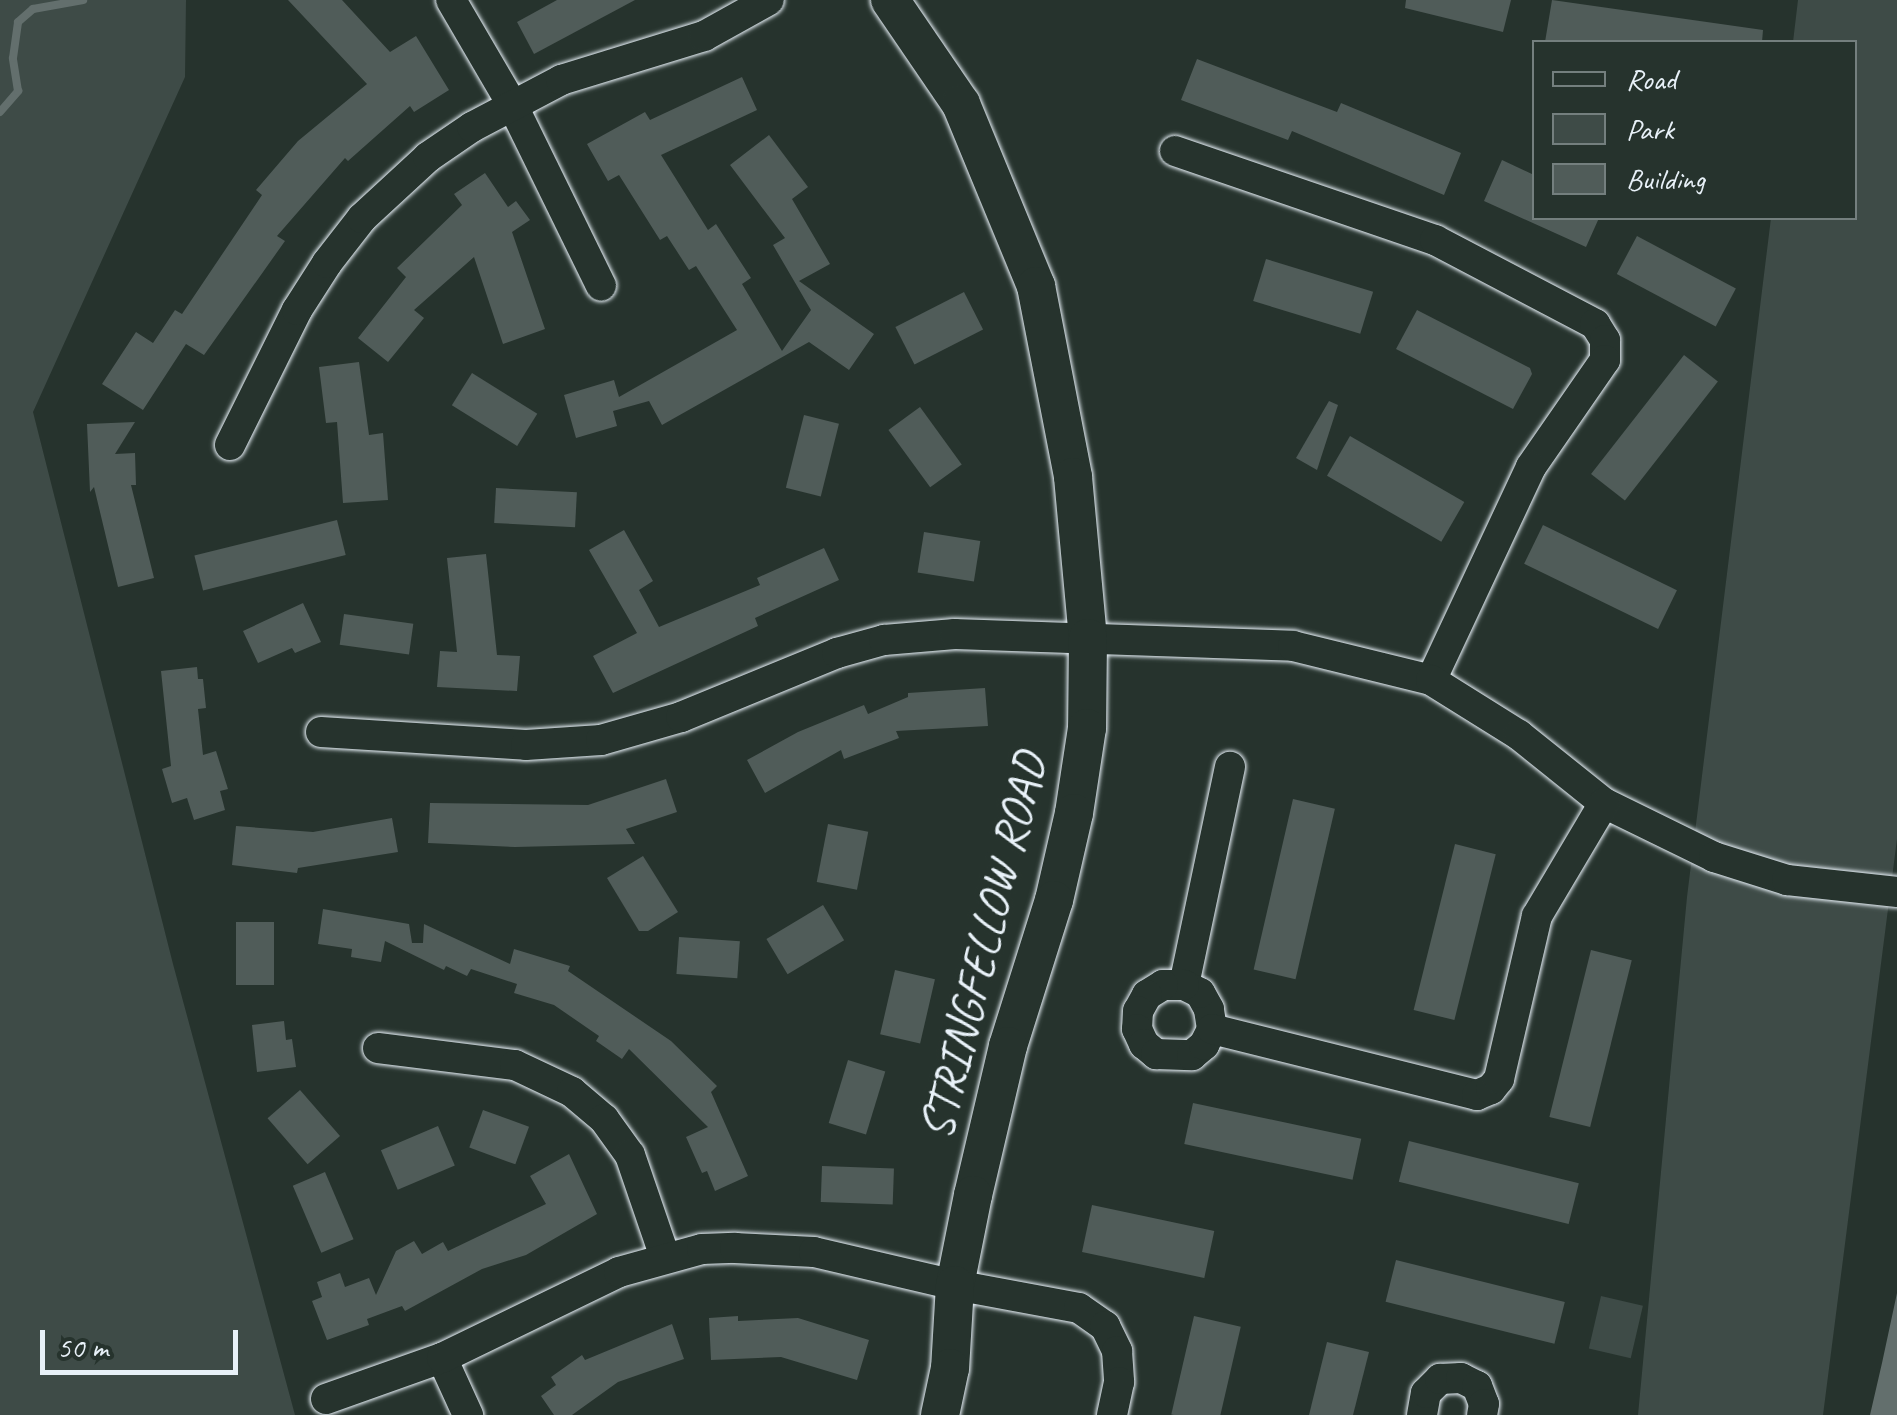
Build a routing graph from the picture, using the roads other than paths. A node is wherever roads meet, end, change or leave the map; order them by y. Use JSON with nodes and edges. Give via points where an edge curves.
{"nodes":[{"id":1,"x":451,"y":0,"type":"edge"},
{"id":2,"x":769,"y":0,"type":"edge"},
{"id":3,"x":890,"y":0,"type":"edge"},
{"id":4,"x":513,"y":106,"type":"junction"},
{"id":5,"x":1175,"y":151,"type":"dead end"},
{"id":6,"x":602,"y":286,"type":"dead end"},
{"id":7,"x":230,"y":445,"type":"dead end"},
{"id":8,"x":1088,"y":638,"type":"junction"},
{"id":9,"x":1431,"y":680,"type":"junction"},
{"id":10,"x":321,"y":732,"type":"dead end"},
{"id":11,"x":1230,"y":767,"type":"dead end"},
{"id":12,"x":1604,"y":802,"type":"junction"},
{"id":13,"x":1897,"y":892,"type":"edge"},
{"id":14,"x":1184,"y":985,"type":"junction"},
{"id":15,"x":1212,"y":1028,"type":"junction"},
{"id":16,"x":378,"y":1048,"type":"dead end"},
{"id":17,"x":664,"y":1257,"type":"junction"},
{"id":18,"x":955,"y":1285,"type":"junction"},
{"id":19,"x":442,"y":1358,"type":"junction"},
{"id":20,"x":326,"y":1399,"type":"dead end"},
{"id":21,"x":468,"y":1415,"type":"edge"},
{"id":22,"x":940,"y":1415,"type":"edge"},
{"id":23,"x":1112,"y":1415,"type":"edge"},
{"id":24,"x":1422,"y":1415,"type":"edge"},
{"id":25,"x":1482,"y":1415,"type":"edge"}],
"edges":[{"from":1,"to":4,"type":"street"},
{"from":2,"to":4,"type":"street","via":[[704,36],[605,64]]},
{"from":3,"to":8,"type":"main road","name":"STRINGFELLOW ROAD","via":[[961,104],[1036,286],[1073,477]]},
{"from":4,"to":6,"type":"street"},
{"from":4,"to":7,"type":"street","via":[[428,157],[362,218],[297,310]]},
{"from":5,"to":9,"type":"street","via":[[1435,240],[1596,324],[1605,340],[1605,360],[1531,467]]},
{"from":8,"to":9,"type":"street","via":[[1293,646]]},
{"from":8,"to":10,"type":"street","via":[[955,634],[884,640],[601,740],[526,745]]},
{"from":8,"to":18,"type":"main road","name":"STRINGFELLOW ROAD","via":[[1088,728],[1074,813],[1008,1046]]},
{"from":9,"to":12,"type":"street","via":[[1519,735]]},
{"from":11,"to":14,"type":"street"},
{"from":12,"to":13,"type":"street","via":[[1749,870],[1828,887]]},
{"from":12,"to":15,"type":"street","via":[[1538,916],[1499,1078],[1490,1090],[1477,1094]]},
{"from":14,"to":15,"type":"street","via":[[1200,993]]},
{"from":14,"to":15,"type":"street","via":[[1147,995],[1138,1010],[1144,1044],[1156,1054],[1192,1055]]},
{"from":16,"to":17,"type":"street","via":[[516,1065],[572,1092],[604,1119],[630,1155]]},
{"from":17,"to":18,"type":"street","via":[[702,1249],[814,1252]]},
{"from":17,"to":19,"type":"street","via":[[574,1292]]},
{"from":18,"to":22,"type":"main road","name":"STRINGFELLOW ROAD"},
{"from":18,"to":23,"type":"street","via":[[1079,1308],[1105,1326],[1117,1351]]},
{"from":19,"to":20,"type":"street"},
{"from":19,"to":21,"type":"street"},
{"from":24,"to":25,"type":"street","via":[[1426,1393],[1440,1380],[1461,1378],[1476,1386]]}]}
